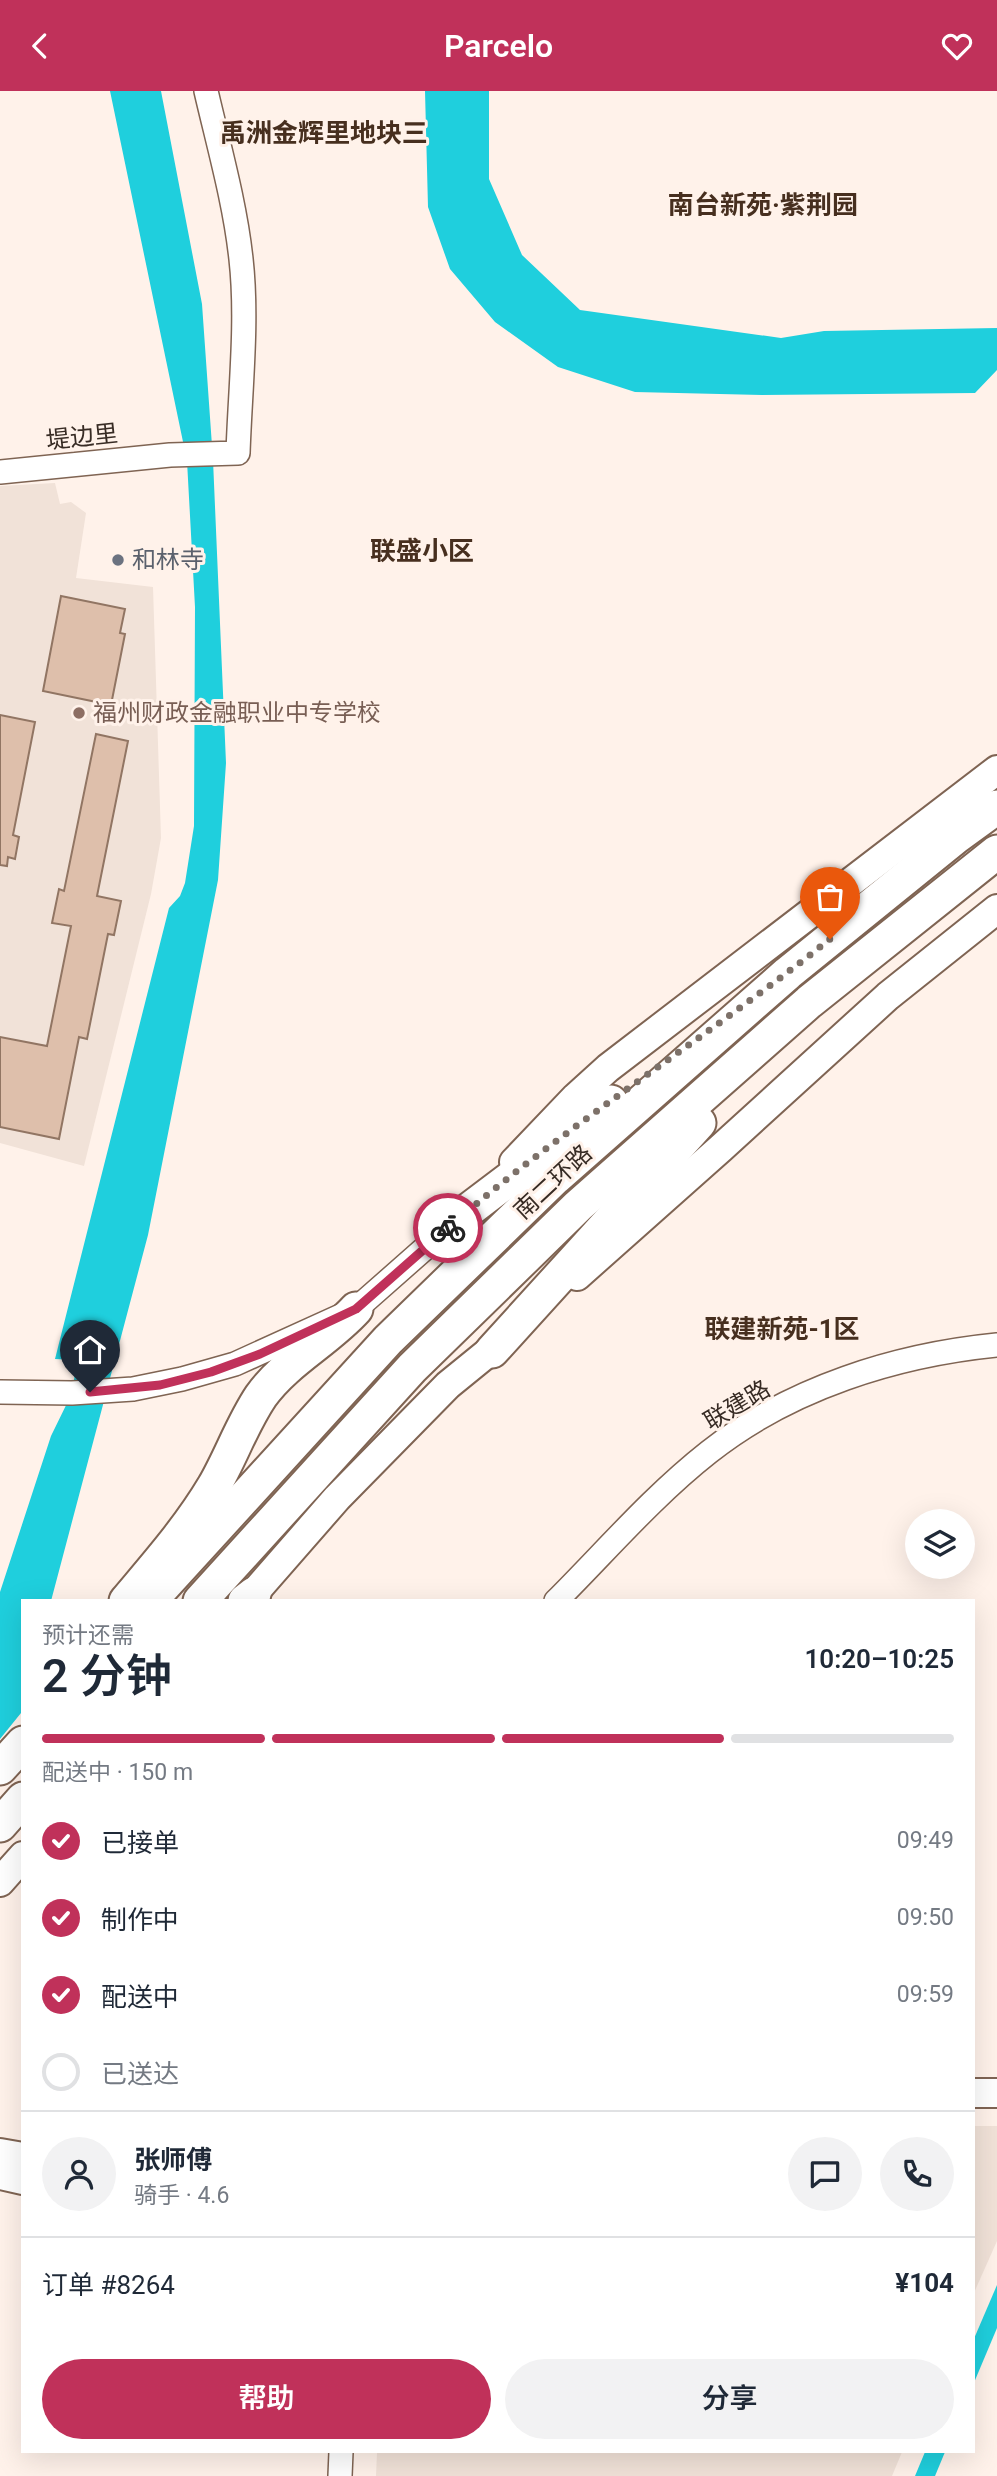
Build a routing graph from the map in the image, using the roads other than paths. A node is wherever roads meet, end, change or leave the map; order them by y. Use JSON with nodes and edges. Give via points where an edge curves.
{"nodes":[{"id":1,"x":206,"y":91,"type":"edge"},
{"id":2,"x":0,"y":472,"type":"edge"},
{"id":3,"x":997,"y":770,"type":"edge"},
{"id":4,"x":997,"y":807,"type":"edge"},
{"id":5,"x":997,"y":852,"type":"edge"},
{"id":6,"x":997,"y":909,"type":"edge"},
{"id":7,"x":788,"y":972,"type":"junction"},
{"id":8,"x":809,"y":1002,"type":"junction"},
{"id":9,"x":466,"y":1212,"type":"junction"},
{"id":10,"x":356,"y":1309,"type":"junction"},
{"id":11,"x":997,"y":1345,"type":"edge"},
{"id":12,"x":492,"y":1351,"type":"junction"},
{"id":13,"x":0,"y":1392,"type":"edge"},
{"id":14,"x":128,"y":1599,"type":"edge"},
{"id":15,"x":152,"y":1599,"type":"edge"},
{"id":16,"x":202,"y":1599,"type":"edge"},
{"id":17,"x":249,"y":1599,"type":"edge"},
{"id":18,"x":558,"y":1599,"type":"edge"},
{"id":19,"x":21,"y":1802,"type":"edge"},
{"id":20,"x":0,"y":1825,"type":"edge"},
{"id":21,"x":21,"y":1858,"type":"edge"},
{"id":22,"x":0,"y":1882,"type":"edge"},
{"id":23,"x":975,"y":2074,"type":"edge"},
{"id":24,"x":997,"y":2074,"type":"edge"},
{"id":25,"x":975,"y":2093,"type":"edge"},
{"id":26,"x":997,"y":2093,"type":"edge"},
{"id":27,"x":0,"y":2153,"type":"edge"},
{"id":28,"x":21,"y":2157,"type":"edge"},
{"id":29,"x":0,"y":2175,"type":"edge"},
{"id":30,"x":21,"y":2180,"type":"edge"},
{"id":31,"x":341,"y":2453,"type":"edge"},
{"id":32,"x":340,"y":2476,"type":"edge"}],
"edges":[{"from":1,"to":2,"type":"street","name":"堤边里","via":[[242,261],[238,453]]},
{"from":3,"to":9,"type":"main road","via":[[608,1068]]},
{"from":4,"to":7,"type":"highway","name":"南二环路"},
{"from":5,"to":8,"type":"highway","name":"南二环路"},
{"from":6,"to":12,"type":"main road","via":[[888,996]]},
{"from":7,"to":9,"type":"highway"},
{"from":7,"to":15,"type":"highway","name":"南二环路","via":[[555,1178],[388,1340]]},
{"from":8,"to":12,"type":"highway"},
{"from":8,"to":16,"type":"highway","name":"南二环路","via":[[578,1206],[412,1368]]},
{"from":9,"to":10,"type":"street"},
{"from":10,"to":13,"type":"street","via":[[235,1364],[160,1385],[107,1392]]},
{"from":10,"to":14,"type":"highway","via":[[262,1394],[202,1505]]},
{"from":11,"to":18,"type":"street","name":"联建路","via":[[876,1368],[766,1416],[683,1474]]},
{"from":12,"to":17,"type":"main road","via":[[448,1385],[337,1498]]},
{"from":19,"to":20,"type":"highway"},
{"from":21,"to":22,"type":"main road"},
{"from":23,"to":24,"type":"main road"},
{"from":25,"to":26,"type":"main road"},
{"from":27,"to":28,"type":"main road"},
{"from":29,"to":30,"type":"main road"},
{"from":31,"to":32,"type":"street"}]}
